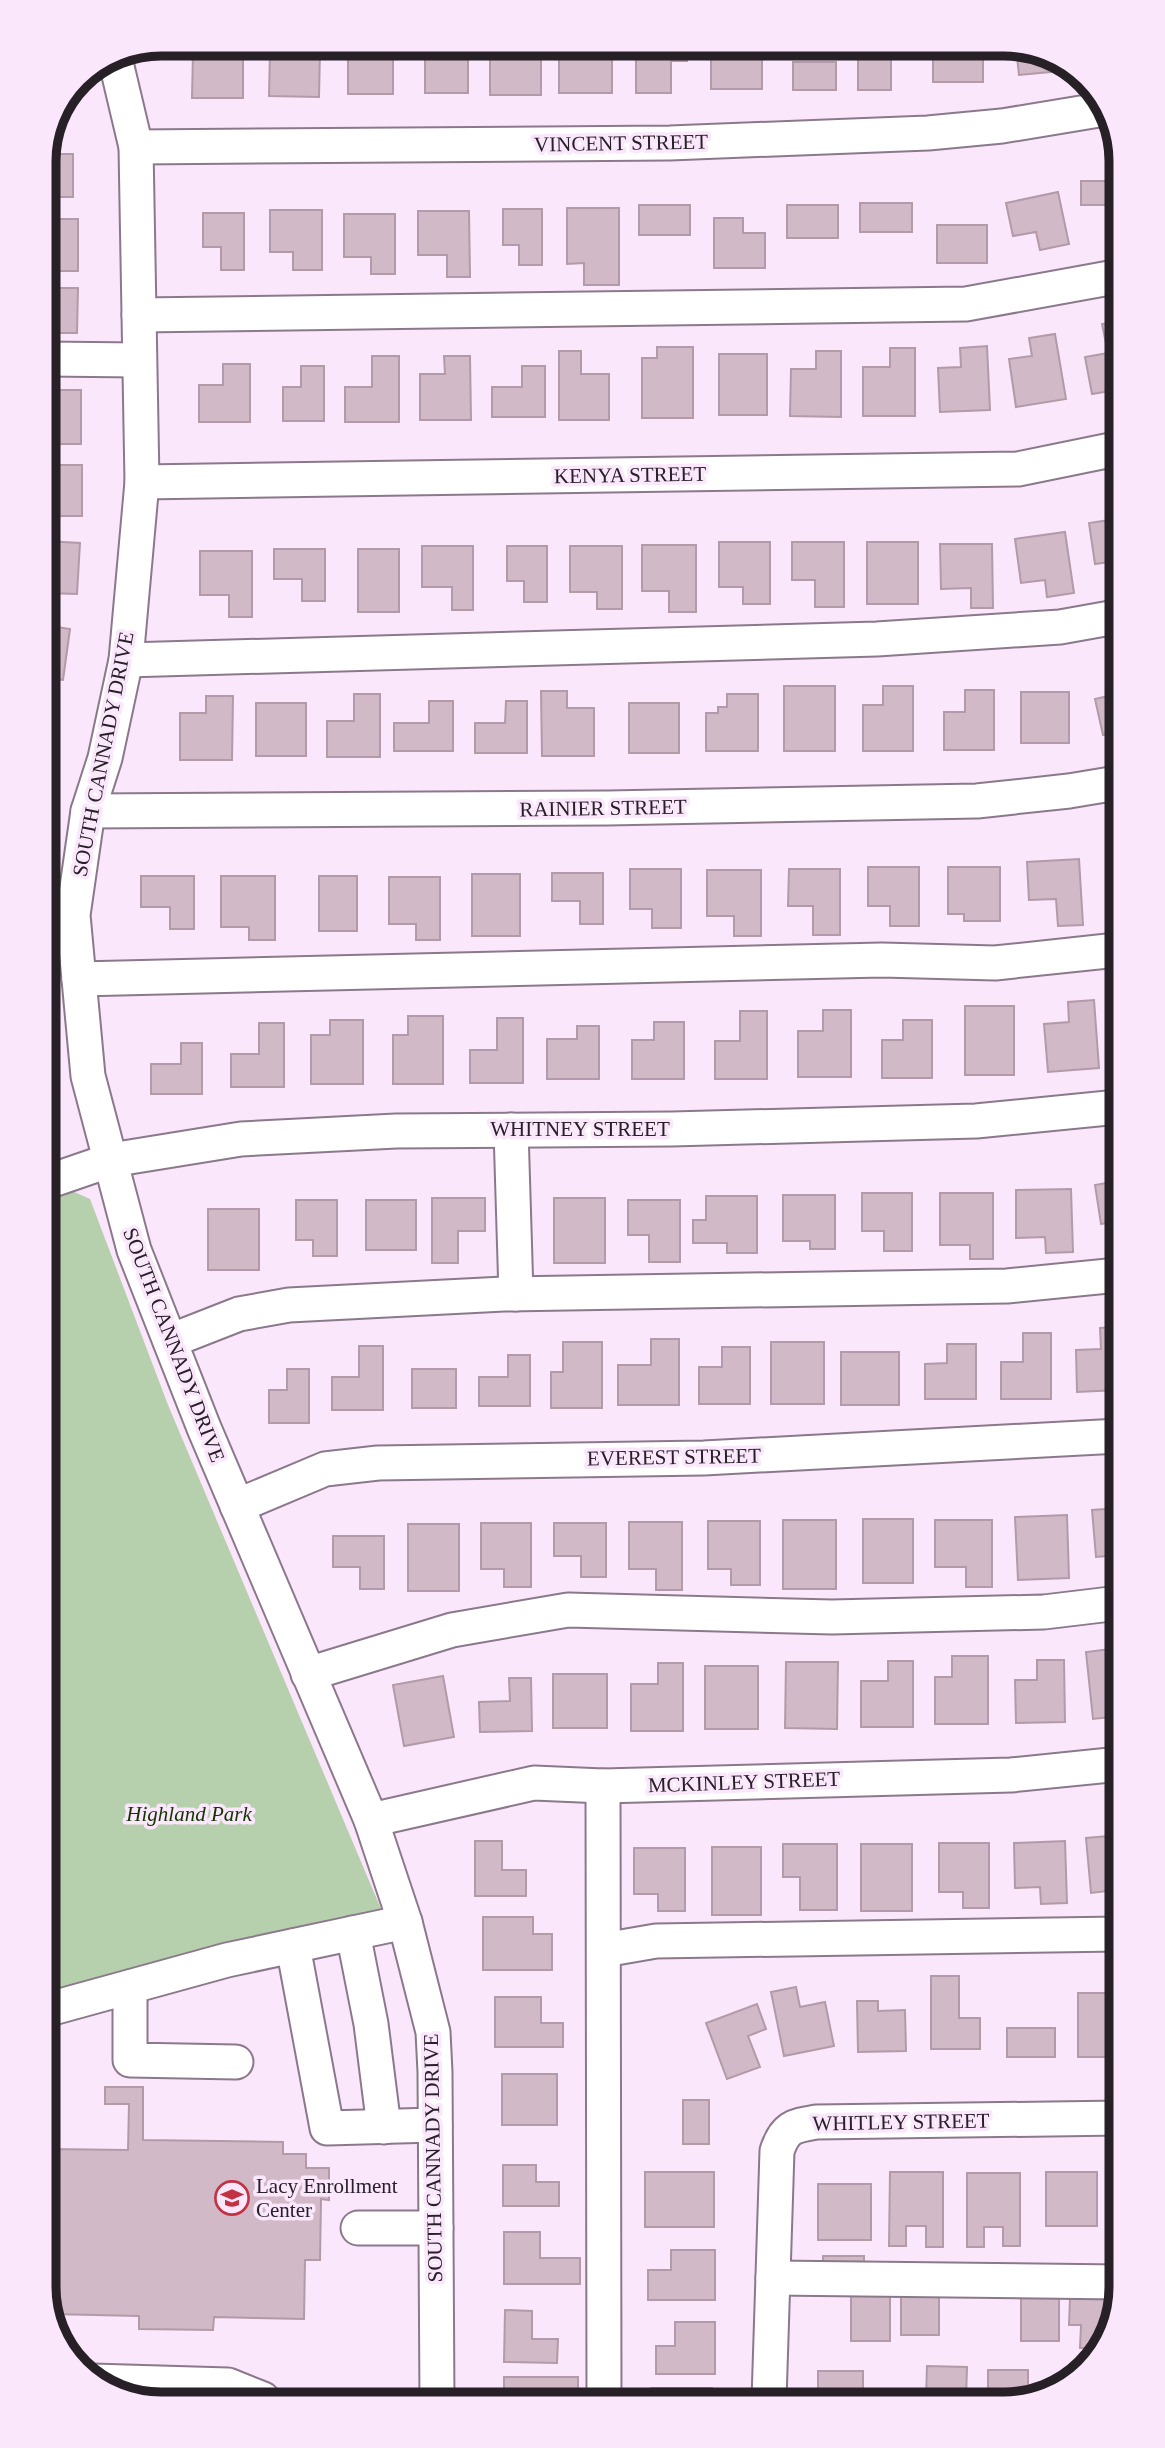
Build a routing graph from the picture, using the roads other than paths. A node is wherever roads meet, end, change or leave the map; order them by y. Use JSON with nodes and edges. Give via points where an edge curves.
{"nodes":[{"id":1,"x":117,"y":66,"type":"edge"},
{"id":2,"x":1096,"y":111,"type":"edge"},
{"id":3,"x":136,"y":148,"type":"junction"},
{"id":4,"x":1109,"y":278,"type":"edge"},
{"id":5,"x":139,"y":315,"type":"junction"},
{"id":6,"x":56,"y":359,"type":"edge"},
{"id":7,"x":139,"y":360,"type":"junction"},
{"id":8,"x":1109,"y":450,"type":"edge"},
{"id":9,"x":142,"y":482,"type":"junction"},
{"id":10,"x":1109,"y":618,"type":"edge"},
{"id":11,"x":126,"y":660,"type":"junction"},
{"id":12,"x":1109,"y":784,"type":"edge"},
{"id":13,"x":88,"y":811,"type":"junction"},
{"id":14,"x":1109,"y":951,"type":"edge"},
{"id":15,"x":79,"y":979,"type":"junction"},
{"id":16,"x":1109,"y":1108,"type":"edge"},
{"id":17,"x":511,"y":1130,"type":"junction"},
{"id":18,"x":111,"y":1160,"type":"junction"},
{"id":19,"x":56,"y":1179,"type":"edge"},
{"id":20,"x":1109,"y":1276,"type":"edge"},
{"id":21,"x":516,"y":1294,"type":"junction"},
{"id":22,"x":170,"y":1340,"type":"junction"},
{"id":23,"x":1109,"y":1437,"type":"edge"},
{"id":24,"x":237,"y":1506,"type":"junction"},
{"id":25,"x":1109,"y":1604,"type":"edge"},
{"id":26,"x":308,"y":1674,"type":"junction"},
{"id":27,"x":1109,"y":1765,"type":"edge"},
{"id":28,"x":603,"y":1786,"type":"junction"},
{"id":29,"x":372,"y":1820,"type":"junction"},
{"id":30,"x":405,"y":1922,"type":"junction"},
{"id":31,"x":353,"y":1933,"type":"junction"},
{"id":32,"x":1109,"y":1934,"type":"edge"},
{"id":33,"x":293,"y":1946,"type":"junction"},
{"id":34,"x":604,"y":1950,"type":"junction"},
{"id":35,"x":130,"y":1987,"type":"junction"},
{"id":36,"x":56,"y":2007,"type":"edge"},
{"id":37,"x":236,"y":2062,"type":"dead end"},
{"id":38,"x":1109,"y":2118,"type":"edge"},
{"id":39,"x":435,"y":2125,"type":"junction"},
{"id":40,"x":384,"y":2127,"type":"junction"},
{"id":41,"x":358,"y":2228,"type":"dead end"},
{"id":42,"x":436,"y":2228,"type":"junction"},
{"id":43,"x":773,"y":2278,"type":"junction"},
{"id":44,"x":1109,"y":2282,"type":"edge"},
{"id":45,"x":117,"y":2382,"type":"edge"},
{"id":46,"x":246,"y":2392,"type":"edge"},
{"id":47,"x":437,"y":2392,"type":"edge"},
{"id":48,"x":604,"y":2392,"type":"edge"},
{"id":49,"x":769,"y":2392,"type":"edge"}],
"edges":[{"from":1,"to":3,"type":"street","name":"SOUTH CANNADY DRIVE"},
{"from":2,"to":3,"type":"street","name":"VINCENT STREET","via":[[928,133],[670,143]]},
{"from":3,"to":5,"type":"street","name":"SOUTH CANNADY DRIVE"},
{"from":4,"to":5,"type":"street","via":[[966,304]]},
{"from":5,"to":7,"type":"street","name":"SOUTH CANNADY DRIVE"},
{"from":6,"to":7,"type":"street"},
{"from":7,"to":9,"type":"street","name":"SOUTH CANNADY DRIVE"},
{"from":8,"to":9,"type":"street","name":"KENYA STREET","via":[[1018,469]]},
{"from":9,"to":11,"type":"street","name":"SOUTH CANNADY DRIVE"},
{"from":10,"to":11,"type":"street","via":[[1060,627],[877,639]]},
{"from":11,"to":13,"type":"street","name":"SOUTH CANNADY DRIVE","via":[[105,758]]},
{"from":12,"to":13,"type":"street","name":"RAINIER STREET","via":[[977,801],[580,809]]},
{"from":13,"to":15,"type":"street","name":"SOUTH CANNADY DRIVE","via":[[73,915]]},
{"from":14,"to":15,"type":"street","via":[[995,963],[882,960]]},
{"from":15,"to":18,"type":"street","name":"SOUTH CANNADY DRIVE","via":[[88,1076]]},
{"from":16,"to":17,"type":"street","name":"WHITNEY STREET","via":[[976,1121]]},
{"from":17,"to":18,"type":"street","name":"WHITNEY STREET","via":[[241,1139]]},
{"from":17,"to":21,"type":"street"},
{"from":18,"to":19,"type":"street","name":"WHITNEY STREET"},
{"from":18,"to":22,"type":"street","name":"SOUTH CANNADY DRIVE","via":[[135,1250]]},
{"from":20,"to":21,"type":"street","via":[[1007,1286]]},
{"from":21,"to":22,"type":"street","via":[[289,1305],[239,1314]]},
{"from":22,"to":24,"type":"street","name":"SOUTH CANNADY DRIVE"},
{"from":23,"to":24,"type":"street","name":"EVEREST STREET","via":[[704,1458],[378,1463],[325,1469]]},
{"from":24,"to":26,"type":"street","name":"SOUTH CANNADY DRIVE"},
{"from":25,"to":26,"type":"street","via":[[1044,1612],[832,1617],[568,1610],[452,1630]]},
{"from":26,"to":29,"type":"street","name":"SOUTH CANNADY DRIVE"},
{"from":27,"to":28,"type":"street","name":"MCKINLEY STREET","via":[[1011,1775]]},
{"from":28,"to":29,"type":"street","name":"MCKINLEY STREET","via":[[534,1783]]},
{"from":28,"to":34,"type":"street"},
{"from":29,"to":30,"type":"street","name":"SOUTH CANNADY DRIVE"},
{"from":30,"to":31,"type":"street"},
{"from":30,"to":39,"type":"street","name":"SOUTH CANNADY DRIVE","via":[[433,2032]]},
{"from":31,"to":33,"type":"street"},
{"from":31,"to":40,"type":"street"},
{"from":32,"to":34,"type":"street","via":[[656,1941]]},
{"from":33,"to":35,"type":"street","via":[[226,1959]]},
{"from":33,"to":40,"type":"street","via":[[327,2128]]},
{"from":34,"to":48,"type":"street"},
{"from":35,"to":36,"type":"street"},
{"from":35,"to":37,"type":"street","via":[[130,2060]]},
{"from":38,"to":43,"type":"street","name":"WHITLEY STREET","via":[[816,2122],[792,2127],[777,2151]]},
{"from":39,"to":40,"type":"street"},
{"from":39,"to":42,"type":"street","name":"SOUTH CANNADY DRIVE"},
{"from":41,"to":42,"type":"street"},
{"from":42,"to":47,"type":"street","name":"SOUTH CANNADY DRIVE"},
{"from":43,"to":44,"type":"street"},
{"from":43,"to":49,"type":"street","name":"WHITLEY STREET"},
{"from":45,"to":46,"type":"street","via":[[228,2385]]}]}
